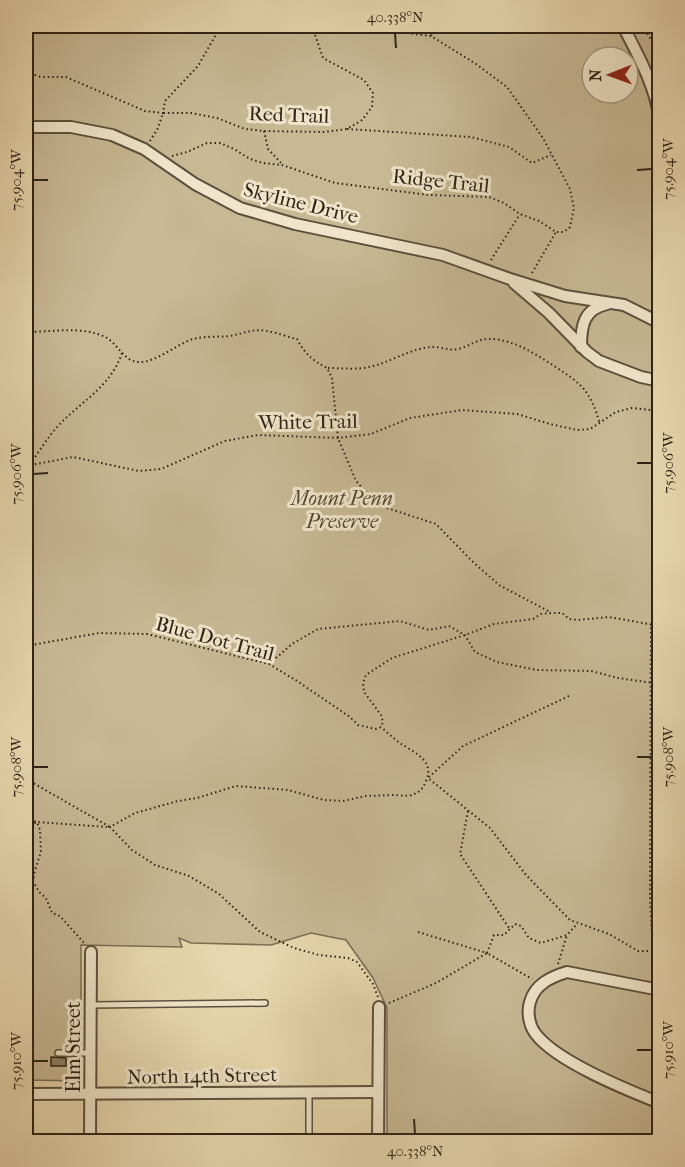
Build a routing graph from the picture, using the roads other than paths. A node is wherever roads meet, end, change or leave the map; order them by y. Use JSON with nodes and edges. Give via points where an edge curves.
{"nodes":[{"id":1,"x":623,"y":26,"type":"edge"},
{"id":2,"x":660,"y":121,"type":"edge"},
{"id":3,"x":26,"y":127,"type":"edge"},
{"id":4,"x":510,"y":279,"type":"junction"},
{"id":5,"x":613,"y":302,"type":"junction"},
{"id":6,"x":660,"y":323,"type":"edge"},
{"id":7,"x":581,"y":346,"type":"junction"},
{"id":8,"x":660,"y":381,"type":"edge"},
{"id":9,"x":91,"y":952,"type":"road end"},
{"id":10,"x":660,"y":990,"type":"edge"},
{"id":11,"x":265,"y":1004,"type":"dead end"},
{"id":12,"x":91,"y":1005,"type":"junction"},
{"id":13,"x":379,"y":1007,"type":"road end"},
{"id":14,"x":58,"y":1053,"type":"dead end"},
{"id":15,"x":91,"y":1053,"type":"junction"},
{"id":16,"x":378,"y":1092,"type":"junction"},
{"id":17,"x":309,"y":1093,"type":"junction"},
{"id":18,"x":26,"y":1095,"type":"edge"},
{"id":19,"x":91,"y":1095,"type":"junction"},
{"id":20,"x":660,"y":1103,"type":"edge"},
{"id":21,"x":90,"y":1142,"type":"edge"},
{"id":22,"x":309,"y":1142,"type":"edge"},
{"id":23,"x":378,"y":1142,"type":"edge"}],
"edges":[{"from":1,"to":2,"type":"street","via":[[644,68]]},
{"from":3,"to":4,"type":"street","name":"Skyline Drive","via":[[91,130],[119,138],[144,149],[214,195],[256,213],[420,249]]},
{"from":4,"to":5,"type":"street","name":"Skyline Drive","via":[[565,296]]},
{"from":4,"to":7,"type":"street","name":"Skyline Drive"},
{"from":5,"to":6,"type":"street","name":"Skyline Drive"},
{"from":5,"to":7,"type":"street","via":[[599,306],[585,317]]},
{"from":7,"to":8,"type":"street","name":"Skyline Drive","via":[[599,362]]},
{"from":9,"to":12,"type":"street","name":"Elm Street"},
{"from":10,"to":20,"type":"street","via":[[567,972],[542,983],[529,1004],[534,1032],[544,1044],[593,1073]]},
{"from":11,"to":12,"type":"lane"},
{"from":12,"to":15,"type":"street","name":"Elm Street"},
{"from":13,"to":16,"type":"street"},
{"from":14,"to":15,"type":"lane"},
{"from":15,"to":19,"type":"street","name":"Elm Street"},
{"from":16,"to":17,"type":"street","name":"North 14th Street"},
{"from":16,"to":23,"type":"street"},
{"from":17,"to":19,"type":"street","name":"North 14th Street"},
{"from":17,"to":22,"type":"lane"},
{"from":18,"to":19,"type":"street","name":"North 14th Street"},
{"from":19,"to":21,"type":"street","name":"Elm Street"}]}
